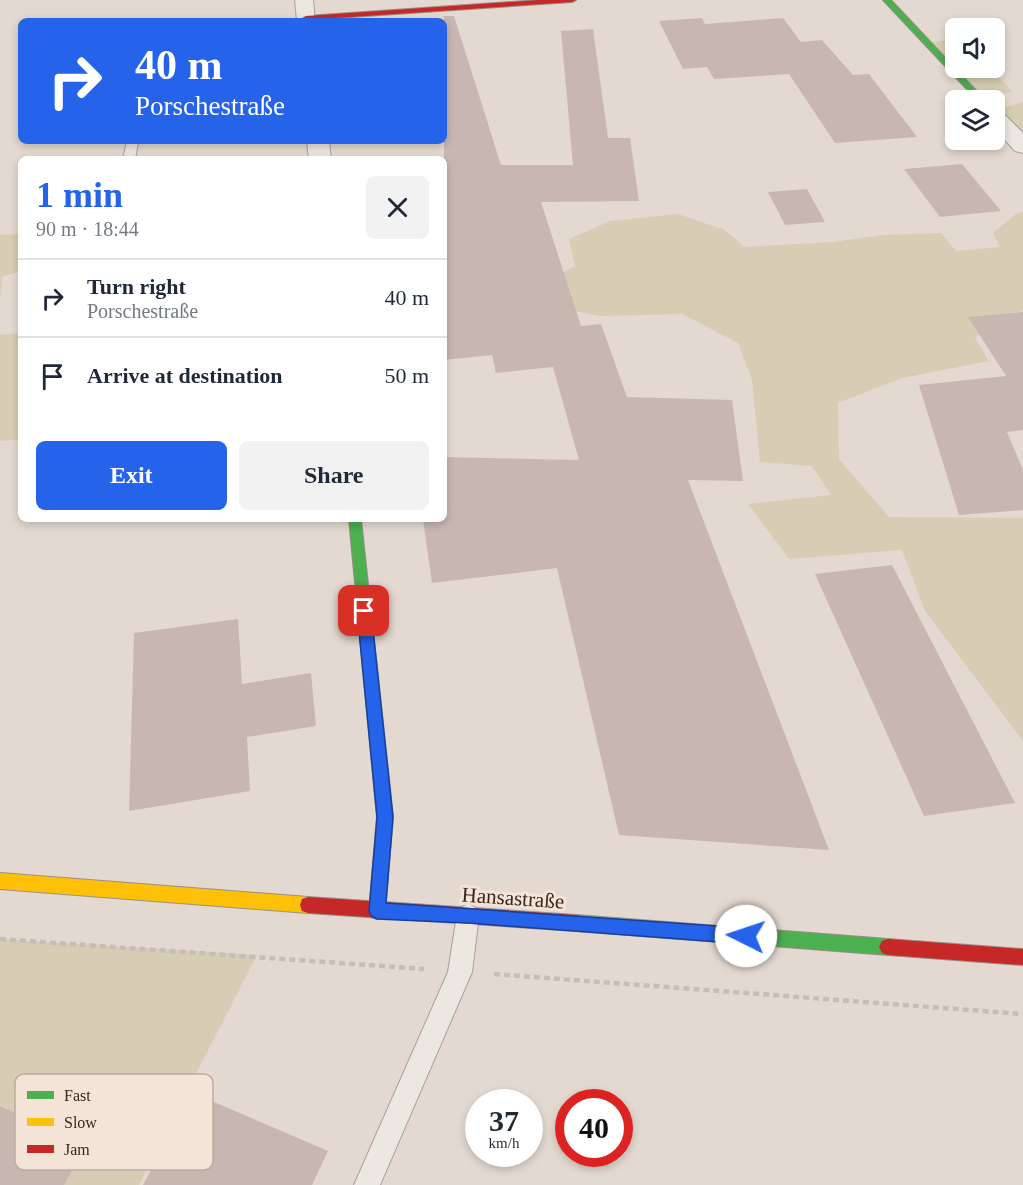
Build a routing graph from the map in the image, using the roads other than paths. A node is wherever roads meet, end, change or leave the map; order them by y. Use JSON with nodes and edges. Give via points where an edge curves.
{"nodes":[{"id":1,"x":572,"y":0,"type":"edge"},
{"id":2,"x":887,"y":0,"type":"edge"},
{"id":3,"x":305,"y":13,"type":"edge"},
{"id":4,"x":972,"y":90,"type":"edge"},
{"id":5,"x":1005,"y":127,"type":"edge"},
{"id":6,"x":1023,"y":146,"type":"edge"},
{"id":7,"x":355,"y":522,"type":"edge"},
{"id":8,"x":0,"y":881,"type":"edge"},
{"id":9,"x":377,"y":911,"type":"junction"},
{"id":10,"x":468,"y":915,"type":"junction"},
{"id":11,"x":1023,"y":957,"type":"edge"},
{"id":12,"x":367,"y":1185,"type":"edge"}],
"edges":[{"from":1,"to":3,"type":"street"},
{"from":2,"to":4,"type":"street"},
{"from":5,"to":6,"type":"street"},
{"from":7,"to":9,"type":"street","via":[[385,817]]},
{"from":8,"to":9,"type":"street","name":"Hansastraße"},
{"from":9,"to":10,"type":"street","name":"Hansastraße"},
{"from":10,"to":11,"type":"street","name":"Hansastraße"},
{"from":10,"to":12,"type":"lane","via":[[460,972]]}]}
